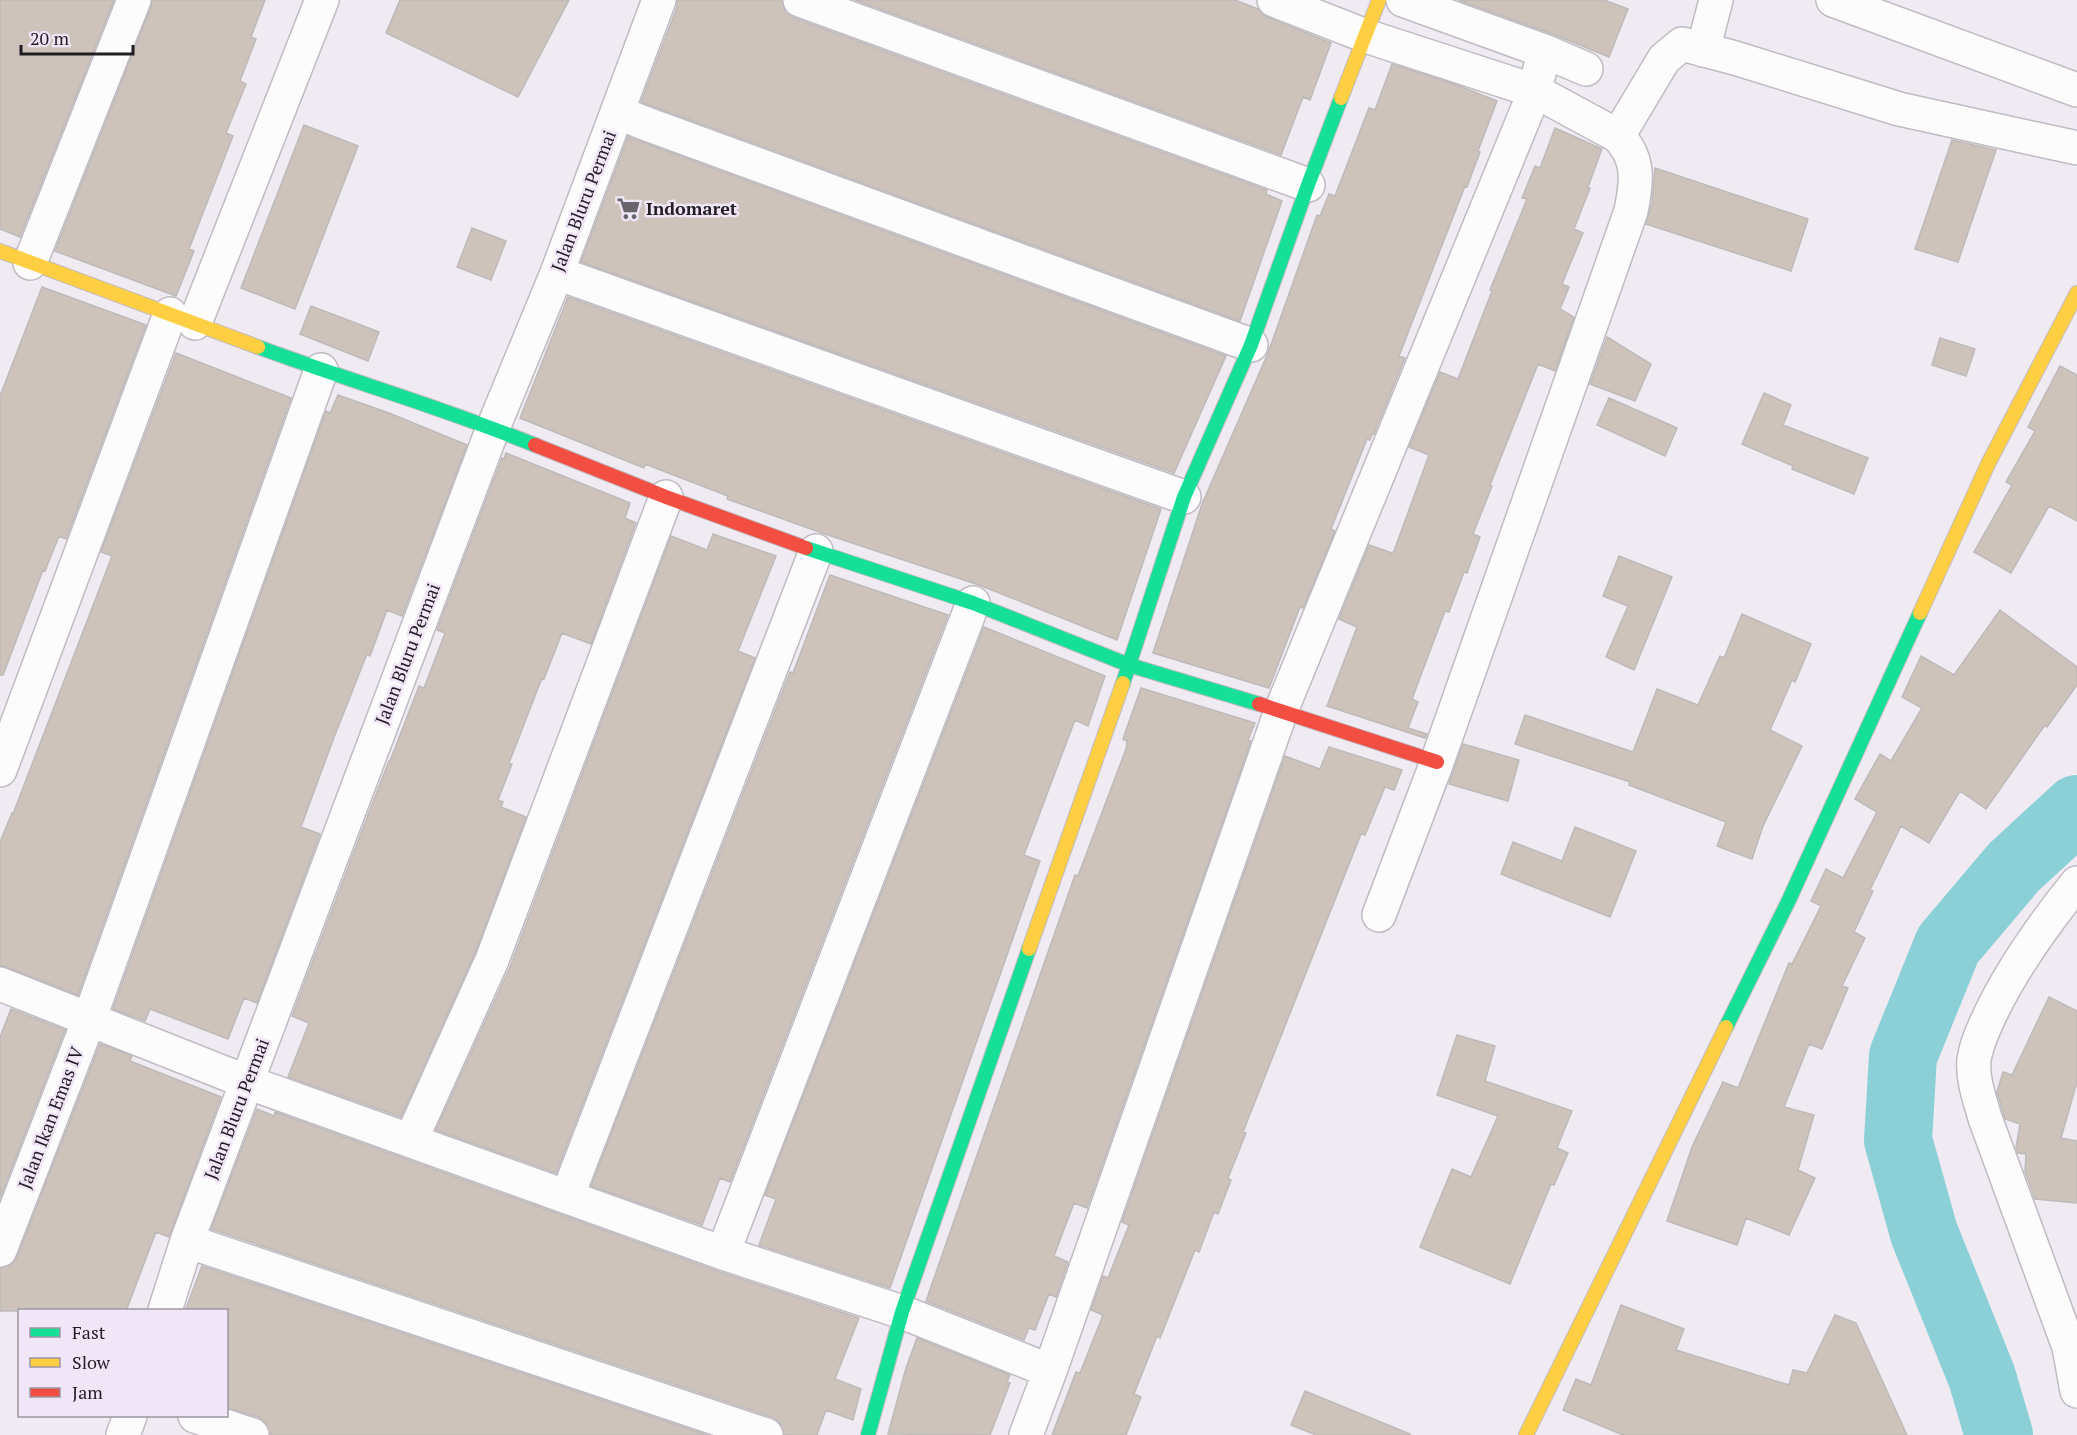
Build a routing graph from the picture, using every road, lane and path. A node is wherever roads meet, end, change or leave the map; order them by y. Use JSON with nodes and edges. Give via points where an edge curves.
{"nodes":[{"id":1,"x":134,"y":0,"type":"edge"},
{"id":2,"x":322,"y":0,"type":"edge"},
{"id":3,"x":659,"y":0,"type":"edge"},
{"id":4,"x":801,"y":0,"type":"edge"},
{"id":5,"x":1274,"y":0,"type":"edge"},
{"id":6,"x":1379,"y":0,"type":"edge"},
{"id":7,"x":1402,"y":0,"type":"edge"},
{"id":8,"x":1716,"y":0,"type":"edge"},
{"id":9,"x":1833,"y":0,"type":"edge"},
{"id":10,"x":1366,"y":36,"type":"junction"},
{"id":11,"x":1703,"y":50,"type":"junction"},
{"id":12,"x":1544,"y":51,"type":"junction"},
{"id":13,"x":1586,"y":69,"type":"dead end"},
{"id":14,"x":2077,"y":90,"type":"edge"},
{"id":15,"x":1535,"y":91,"type":"junction"},
{"id":16,"x":617,"y":112,"type":"junction"},
{"id":17,"x":1618,"y":136,"type":"junction"},
{"id":18,"x":2077,"y":148,"type":"edge"},
{"id":19,"x":1308,"y":185,"type":"junction"},
{"id":20,"x":9,"y":258,"type":"edge"},
{"id":21,"x":556,"y":273,"type":"junction"},
{"id":22,"x":2077,"y":293,"type":"edge"},
{"id":23,"x":183,"y":319,"type":"junction"},
{"id":24,"x":1251,"y":345,"type":"junction"},
{"id":25,"x":321,"y":370,"type":"junction"},
{"id":26,"x":493,"y":428,"type":"junction"},
{"id":27,"x":666,"y":497,"type":"junction"},
{"id":28,"x":1184,"y":497,"type":"junction"},
{"id":29,"x":816,"y":551,"type":"junction"},
{"id":30,"x":973,"y":603,"type":"junction"},
{"id":31,"x":1129,"y":665,"type":"junction"},
{"id":32,"x":1281,"y":711,"type":"junction"},
{"id":33,"x":1437,"y":762,"type":"junction"},
{"id":34,"x":0,"y":770,"type":"edge"},
{"id":35,"x":2077,"y":883,"type":"edge"},
{"id":36,"x":1379,"y":915,"type":"dead end"},
{"id":37,"x":0,"y":984,"type":"edge"},
{"id":38,"x":89,"y":1020,"type":"junction"},
{"id":39,"x":247,"y":1082,"type":"junction"},
{"id":40,"x":411,"y":1140,"type":"junction"},
{"id":41,"x":567,"y":1197,"type":"junction"},
{"id":42,"x":188,"y":1241,"type":"junction"},
{"id":43,"x":0,"y":1250,"type":"edge"},
{"id":44,"x":723,"y":1253,"type":"junction"},
{"id":45,"x":166,"y":1309,"type":"edge"},
{"id":46,"x":902,"y":1312,"type":"junction"},
{"id":47,"x":1050,"y":1371,"type":"junction"},
{"id":48,"x":2077,"y":1391,"type":"edge"},
{"id":49,"x":130,"y":1417,"type":"edge"},
{"id":50,"x":198,"y":1417,"type":"edge"},
{"id":51,"x":123,"y":1435,"type":"edge"},
{"id":52,"x":252,"y":1435,"type":"edge"},
{"id":53,"x":766,"y":1435,"type":"edge"},
{"id":54,"x":868,"y":1435,"type":"edge"},
{"id":55,"x":1026,"y":1435,"type":"edge"},
{"id":56,"x":1526,"y":1435,"type":"edge"}],
"edges":[{"from":1,"to":20,"type":"street"},
{"from":2,"to":23,"type":"street"},
{"from":3,"to":16,"type":"street","name":"Jalan Bluru Permai"},
{"from":4,"to":19,"type":"street"},
{"from":5,"to":10,"type":"street"},
{"from":6,"to":10,"type":"street"},
{"from":7,"to":12,"type":"street"},
{"from":8,"to":11,"type":"street"},
{"from":9,"to":14,"type":"street"},
{"from":10,"to":15,"type":"street"},
{"from":10,"to":19,"type":"street"},
{"from":11,"to":17,"type":"street","via":[[1682,44],[1664,59]]},
{"from":11,"to":18,"type":"street","via":[[1899,109]]},
{"from":12,"to":13,"type":"street"},
{"from":12,"to":15,"type":"street"},
{"from":15,"to":17,"type":"street"},
{"from":15,"to":32,"type":"street"},
{"from":16,"to":21,"type":"street","name":"Jalan Bluru Permai"},
{"from":16,"to":24,"type":"street"},
{"from":17,"to":33,"type":"street","via":[[1628,146],[1635,165],[1631,211]]},
{"from":19,"to":24,"type":"street"},
{"from":20,"to":23,"type":"street"},
{"from":21,"to":26,"type":"street","name":"Jalan Bluru Permai"},
{"from":21,"to":28,"type":"street"},
{"from":22,"to":56,"type":"street","via":[[1988,464],[1788,902]]},
{"from":23,"to":25,"type":"street"},
{"from":23,"to":34,"type":"street"},
{"from":24,"to":28,"type":"street"},
{"from":25,"to":26,"type":"street"},
{"from":25,"to":38,"type":"street","name":"Jalan Ikan Emas IV"},
{"from":26,"to":27,"type":"street"},
{"from":26,"to":39,"type":"street","name":"Jalan Bluru Permai"},
{"from":27,"to":29,"type":"street"},
{"from":27,"to":40,"type":"street","via":[[492,960]]},
{"from":28,"to":31,"type":"street"},
{"from":29,"to":30,"type":"street"},
{"from":29,"to":41,"type":"street"},
{"from":30,"to":31,"type":"street"},
{"from":30,"to":44,"type":"street"},
{"from":31,"to":32,"type":"street"},
{"from":31,"to":46,"type":"street"},
{"from":32,"to":33,"type":"street"},
{"from":32,"to":47,"type":"street"},
{"from":33,"to":36,"type":"street"},
{"from":35,"to":48,"type":"street","via":[[2045,922],[2002,989],[1980,1036],[1974,1060],[1985,1118],[2069,1347]]},
{"from":37,"to":38,"type":"street"},
{"from":38,"to":39,"type":"street"},
{"from":38,"to":43,"type":"street","name":"Jalan Ikan Emas IV"},
{"from":39,"to":40,"type":"street"},
{"from":39,"to":42,"type":"street","name":"Jalan Bluru Permai"},
{"from":40,"to":41,"type":"street"},
{"from":41,"to":44,"type":"street"},
{"from":42,"to":45,"type":"street","name":"Jalan Bluru Permai"},
{"from":42,"to":53,"type":"street"},
{"from":44,"to":46,"type":"street"},
{"from":46,"to":47,"type":"street"},
{"from":46,"to":54,"type":"street"},
{"from":47,"to":55,"type":"street"},
{"from":49,"to":51,"type":"street"},
{"from":50,"to":52,"type":"street"}]}
